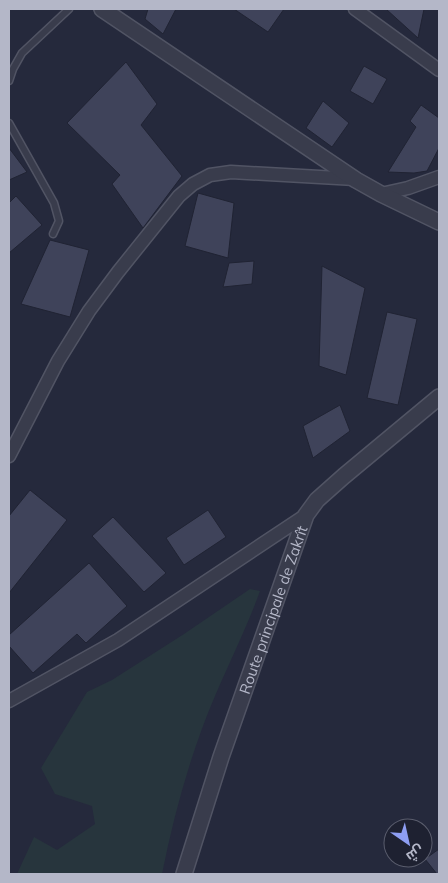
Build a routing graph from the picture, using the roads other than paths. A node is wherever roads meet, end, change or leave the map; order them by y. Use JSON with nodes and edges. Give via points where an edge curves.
{"nodes":[{"id":1,"x":69,"y":9,"type":"edge"},
{"id":2,"x":102,"y":9,"type":"edge"},
{"id":3,"x":355,"y":9,"type":"edge"},
{"id":4,"x":439,"y":70,"type":"edge"},
{"id":5,"x":9,"y":81,"type":"edge"},
{"id":6,"x":9,"y":123,"type":"edge"},
{"id":7,"x":439,"y":177,"type":"edge"},
{"id":8,"x":356,"y":180,"type":"junction"},
{"id":9,"x":381,"y":194,"type":"junction"},
{"id":10,"x":439,"y":222,"type":"edge"},
{"id":11,"x":53,"y":234,"type":"dead end"},
{"id":12,"x":439,"y":397,"type":"edge"},
{"id":13,"x":9,"y":456,"type":"edge"},
{"id":14,"x":306,"y":516,"type":"junction"},
{"id":15,"x":9,"y":701,"type":"edge"},
{"id":16,"x":184,"y":874,"type":"edge"}],
"edges":[{"from":1,"to":5,"type":"lane","via":[[22,53]]},
{"from":2,"to":8,"type":"street"},
{"from":3,"to":4,"type":"street"},
{"from":6,"to":11,"type":"lane","via":[[54,203],[58,221]]},
{"from":7,"to":9,"type":"street"},
{"from":8,"to":9,"type":"street"},
{"from":8,"to":13,"type":"street","via":[[231,172],[210,175],[193,184],[178,196],[89,311],[58,361]]},
{"from":9,"to":10,"type":"street"},
{"from":12,"to":14,"type":"street","name":"Route principale de Zakrît","via":[[317,500]]},
{"from":14,"to":15,"type":"street","via":[[118,640]]},
{"from":14,"to":16,"type":"street","name":"Route principale de Zakrît","via":[[221,757]]}]}
